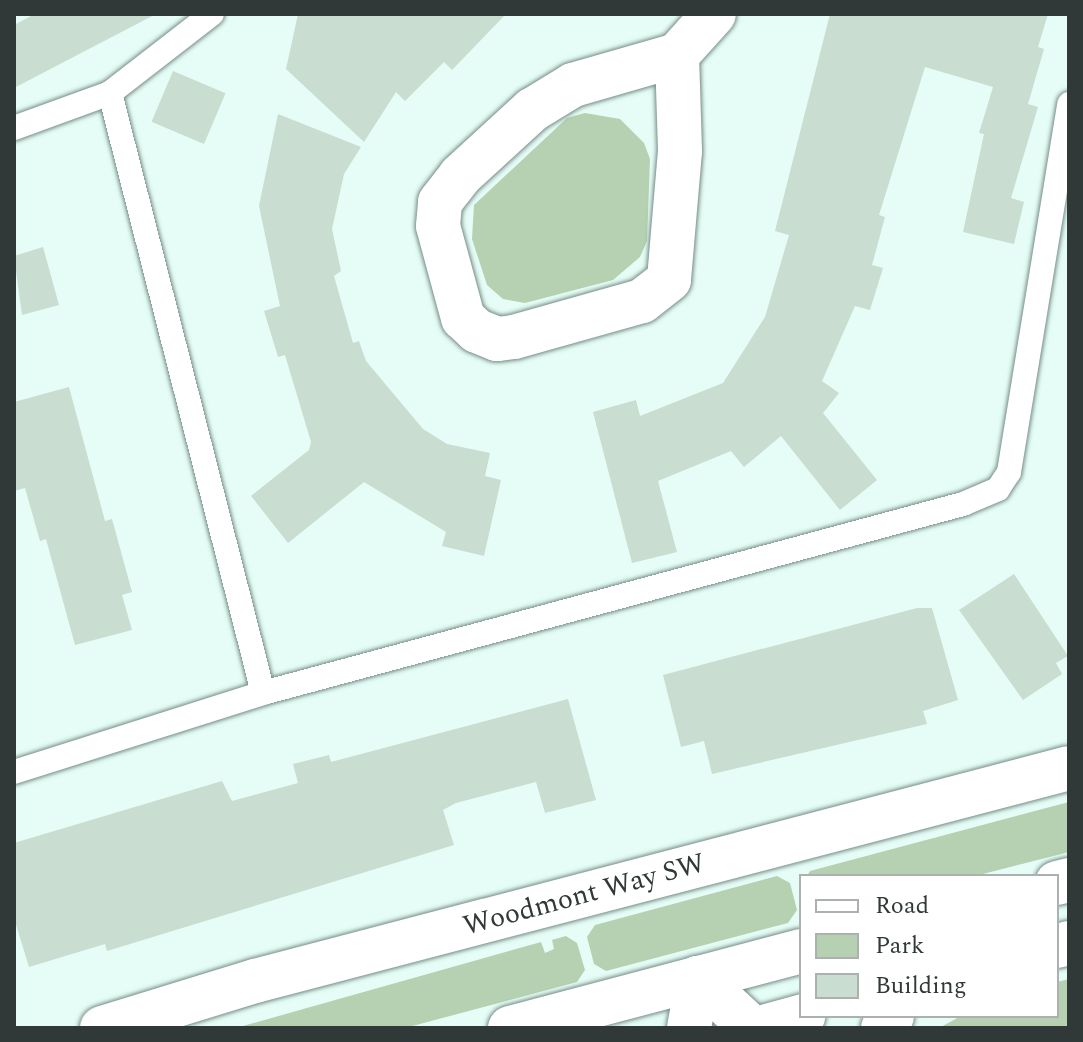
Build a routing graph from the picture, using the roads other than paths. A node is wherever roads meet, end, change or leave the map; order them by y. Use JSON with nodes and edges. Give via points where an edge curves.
{"nodes":[{"id":1,"x":212,"y":14,"type":"edge"},
{"id":2,"x":714,"y":14,"type":"edge"},
{"id":3,"x":677,"y":55,"type":"junction"},
{"id":4,"x":110,"y":93,"type":"junction"},
{"id":5,"x":1069,"y":104,"type":"edge"},
{"id":6,"x":14,"y":128,"type":"edge"},
{"id":7,"x":263,"y":693,"type":"junction"},
{"id":8,"x":1069,"y":768,"type":"edge"},
{"id":9,"x":14,"y":772,"type":"edge"},
{"id":10,"x":799,"y":952,"type":"edge"},
{"id":11,"x":698,"y":978,"type":"junction"},
{"id":12,"x":799,"y":1017,"type":"edge"},
{"id":13,"x":102,"y":1028,"type":"edge"},
{"id":14,"x":510,"y":1028,"type":"edge"},
{"id":15,"x":689,"y":1028,"type":"edge"},
{"id":16,"x":752,"y":1028,"type":"edge"},
{"id":17,"x":760,"y":1028,"type":"edge"}],
"edges":[{"from":1,"to":4,"type":"lane"},
{"from":2,"to":3,"type":"street"},
{"from":3,"to":3,"type":"street","via":[[680,151],[669,280],[642,301],[514,337],[497,339],[477,331],[463,318],[438,226],[440,202],[460,176],[532,110],[573,85]]},
{"from":4,"to":6,"type":"lane"},
{"from":4,"to":7,"type":"lane"},
{"from":5,"to":7,"type":"lane","via":[[1009,472],[998,489],[963,504]]},
{"from":7,"to":9,"type":"lane"},
{"from":8,"to":13,"type":"street","name":"Woodmont Way SW","via":[[270,977]]},
{"from":10,"to":11,"type":"street"},
{"from":11,"to":14,"type":"street"},
{"from":11,"to":15,"type":"street"},
{"from":11,"to":16,"type":"street"},
{"from":12,"to":17,"type":"street"}]}
